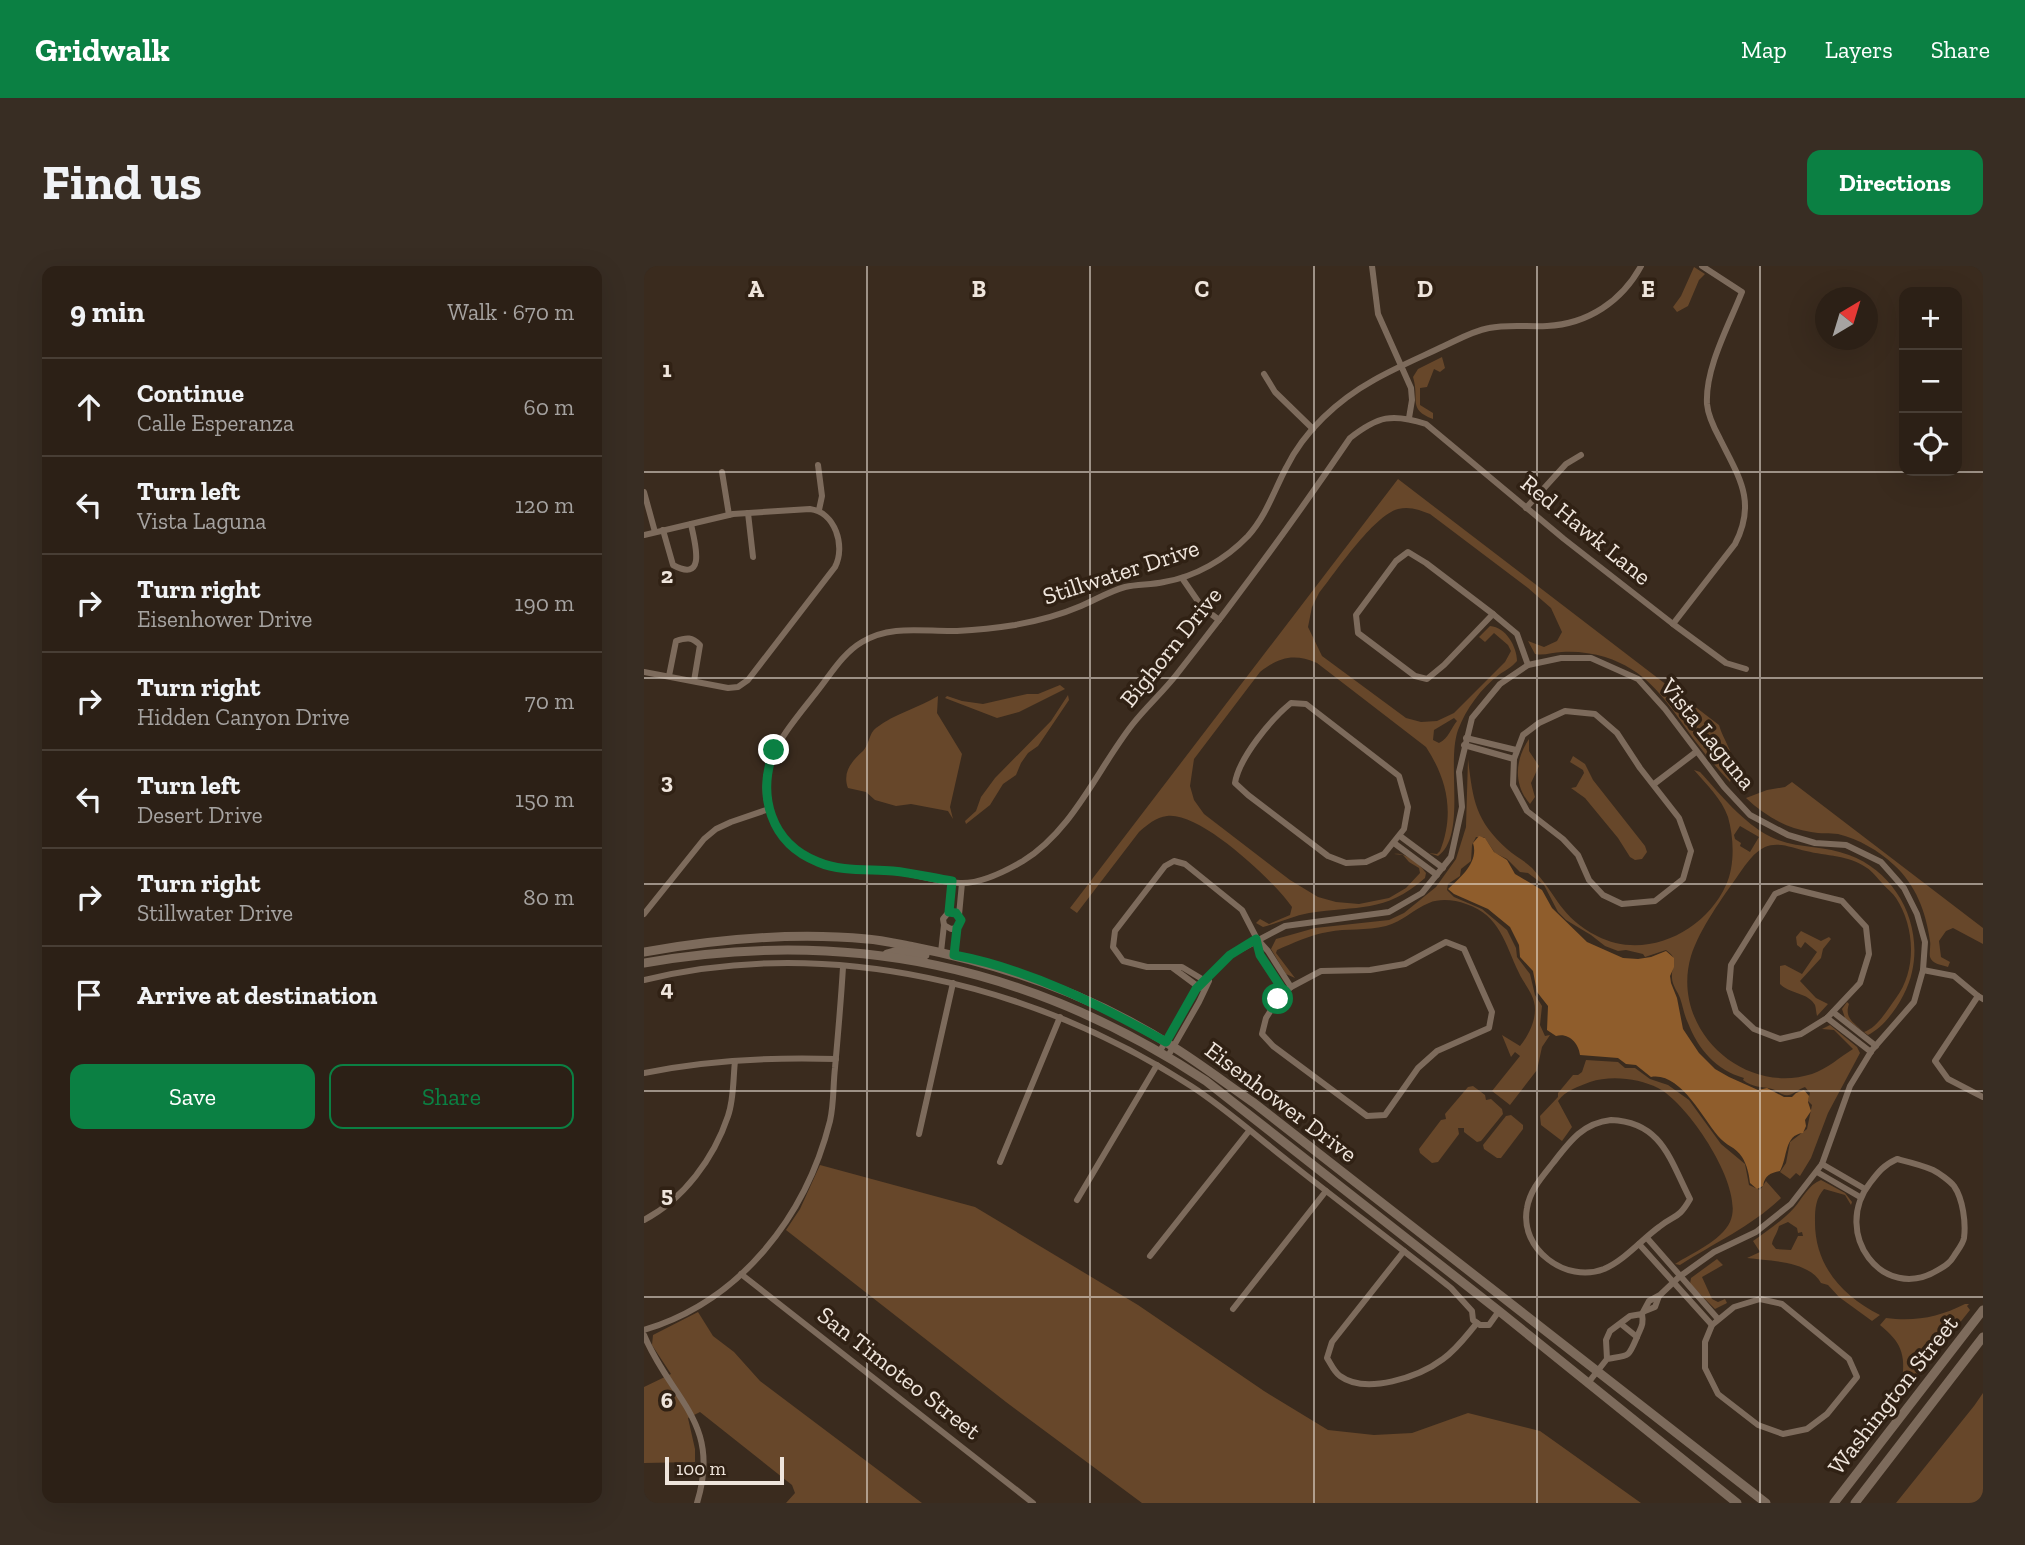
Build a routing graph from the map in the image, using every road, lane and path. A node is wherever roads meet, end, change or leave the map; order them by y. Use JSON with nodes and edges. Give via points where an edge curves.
{"nodes":[{"id":1,"x":1372,"y":266,"type":"edge"},
{"id":2,"x":1642,"y":266,"type":"edge"},
{"id":3,"x":1702,"y":266,"type":"edge"},
{"id":4,"x":1401,"y":366,"type":"junction"},
{"id":5,"x":1264,"y":374,"type":"dead end"},
{"id":6,"x":1407,"y":418,"type":"junction"},
{"id":7,"x":1313,"y":429,"type":"junction"},
{"id":8,"x":1581,"y":455,"type":"dead end"},
{"id":9,"x":818,"y":465,"type":"dead end"},
{"id":10,"x":722,"y":472,"type":"dead end"},
{"id":11,"x":644,"y":492,"type":"edge"},
{"id":12,"x":1526,"y":508,"type":"junction"},
{"id":13,"x":819,"y":510,"type":"junction"},
{"id":14,"x":748,"y":513,"type":"junction"},
{"id":15,"x":729,"y":515,"type":"junction"},
{"id":16,"x":691,"y":524,"type":"junction"},
{"id":17,"x":659,"y":531,"type":"junction"},
{"id":18,"x":644,"y":534,"type":"edge"},
{"id":19,"x":753,"y":557,"type":"dead end"},
{"id":20,"x":1182,"y":578,"type":"junction"},
{"id":21,"x":1493,"y":614,"type":"junction"},
{"id":22,"x":1219,"y":620,"type":"junction"},
{"id":23,"x":1673,"y":624,"type":"junction"},
{"id":24,"x":1528,"y":665,"type":"junction"},
{"id":25,"x":1746,"y":669,"type":"dead end"},
{"id":26,"x":644,"y":672,"type":"edge"},
{"id":27,"x":668,"y":676,"type":"junction"},
{"id":28,"x":694,"y":681,"type":"junction"},
{"id":29,"x":1465,"y":742,"type":"junction"},
{"id":30,"x":1516,"y":750,"type":"junction"},
{"id":31,"x":1696,"y":752,"type":"junction"},
{"id":32,"x":1514,"y":759,"type":"junction"},
{"id":33,"x":1654,"y":785,"type":"junction"},
{"id":34,"x":769,"y":809,"type":"junction"},
{"id":35,"x":1400,"y":836,"type":"junction"},
{"id":36,"x":1394,"y":842,"type":"junction"},
{"id":37,"x":1443,"y":868,"type":"junction"},
{"id":38,"x":1437,"y":875,"type":"junction"},
{"id":39,"x":952,"y":881,"type":"junction"},
{"id":40,"x":962,"y":883,"type":"junction"},
{"id":41,"x":949,"y":912,"type":"junction"},
{"id":42,"x":644,"y":914,"type":"edge"},
{"id":43,"x":958,"y":915,"type":"junction"},
{"id":44,"x":944,"y":925,"type":"junction"},
{"id":45,"x":957,"y":928,"type":"junction"},
{"id":46,"x":1256,"y":939,"type":"junction"},
{"id":47,"x":644,"y":952,"type":"edge"},
{"id":48,"x":941,"y":952,"type":"junction"},
{"id":49,"x":954,"y":955,"type":"junction"},
{"id":50,"x":882,"y":956,"type":"junction"},
{"id":51,"x":644,"y":963,"type":"edge"},
{"id":52,"x":843,"y":967,"type":"junction"},
{"id":53,"x":1173,"y":968,"type":"junction"},
{"id":54,"x":1923,"y":970,"type":"junction"},
{"id":55,"x":644,"y":980,"type":"edge"},
{"id":56,"x":1207,"y":982,"type":"junction"},
{"id":57,"x":953,"y":983,"type":"junction"},
{"id":58,"x":1202,"y":989,"type":"junction"},
{"id":59,"x":1288,"y":990,"type":"junction"},
{"id":60,"x":1981,"y":998,"type":"edge"},
{"id":61,"x":1185,"y":1008,"type":"junction"},
{"id":62,"x":1833,"y":1012,"type":"junction"},
{"id":63,"x":1193,"y":1013,"type":"junction"},
{"id":64,"x":1060,"y":1017,"type":"junction"},
{"id":65,"x":1827,"y":1018,"type":"junction"},
{"id":66,"x":1170,"y":1044,"type":"junction"},
{"id":67,"x":1874,"y":1049,"type":"junction"},
{"id":68,"x":1164,"y":1054,"type":"junction"},
{"id":69,"x":836,"y":1059,"type":"junction"},
{"id":70,"x":735,"y":1061,"type":"junction"},
{"id":71,"x":1157,"y":1065,"type":"junction"},
{"id":72,"x":644,"y":1073,"type":"edge"},
{"id":73,"x":1983,"y":1097,"type":"edge"},
{"id":74,"x":1249,"y":1131,"type":"junction"},
{"id":75,"x":919,"y":1134,"type":"dead end"},
{"id":76,"x":1000,"y":1162,"type":"dead end"},
{"id":77,"x":1822,"y":1164,"type":"junction"},
{"id":78,"x":1817,"y":1172,"type":"junction"},
{"id":79,"x":1865,"y":1189,"type":"junction"},
{"id":80,"x":1326,"y":1191,"type":"junction"},
{"id":81,"x":1860,"y":1197,"type":"junction"},
{"id":82,"x":1077,"y":1200,"type":"dead end"},
{"id":83,"x":644,"y":1220,"type":"edge"},
{"id":84,"x":1647,"y":1238,"type":"junction"},
{"id":85,"x":1639,"y":1244,"type":"junction"},
{"id":86,"x":1404,"y":1251,"type":"junction"},
{"id":87,"x":1150,"y":1256,"type":"dead end"},
{"id":88,"x":741,"y":1274,"type":"junction"},
{"id":89,"x":1676,"y":1280,"type":"junction"},
{"id":90,"x":1233,"y":1310,"type":"dead end"},
{"id":91,"x":1983,"y":1310,"type":"edge"},
{"id":92,"x":1499,"y":1311,"type":"junction"},
{"id":93,"x":1643,"y":1313,"type":"junction"},
{"id":94,"x":1718,"y":1319,"type":"junction"},
{"id":95,"x":1476,"y":1322,"type":"junction"},
{"id":96,"x":1621,"y":1324,"type":"junction"},
{"id":97,"x":1712,"y":1325,"type":"junction"},
{"id":98,"x":644,"y":1329,"type":"edge"},
{"id":99,"x":644,"y":1335,"type":"edge"},
{"id":100,"x":1637,"y":1337,"type":"junction"},
{"id":101,"x":1983,"y":1337,"type":"edge"},
{"id":102,"x":1607,"y":1359,"type":"junction"},
{"id":103,"x":1598,"y":1371,"type":"junction"},
{"id":104,"x":1588,"y":1383,"type":"junction"},
{"id":105,"x":697,"y":1503,"type":"edge"},
{"id":106,"x":1033,"y":1503,"type":"edge"},
{"id":107,"x":1737,"y":1503,"type":"edge"},
{"id":108,"x":1766,"y":1503,"type":"edge"},
{"id":109,"x":1834,"y":1503,"type":"edge"},
{"id":110,"x":1855,"y":1503,"type":"edge"}],
"edges":[{"from":1,"to":4,"type":"street","via":[[1378,314]]},
{"from":2,"to":4,"type":"street","name":"Stillwater Drive","via":[[1625,289],[1593,315],[1567,324],[1490,327]]},
{"from":3,"to":23,"type":"street","via":[[1742,292],[1711,371],[1707,405],[1739,476],[1745,513],[1735,544]]},
{"from":4,"to":6,"type":"street","via":[[1411,388]]},
{"from":4,"to":7,"type":"street","name":"Stillwater Drive","via":[[1353,392]]},
{"from":5,"to":7,"type":"street","via":[[1275,392]]},
{"from":6,"to":12,"type":"street","name":"Red Hawk Lane","via":[[1426,424]]},
{"from":6,"to":22,"type":"street","name":"Bighorn Drive","via":[[1383,418],[1350,438]]},
{"from":7,"to":20,"type":"street","name":"Stillwater Drive","via":[[1287,464],[1265,512],[1249,534],[1226,555]]},
{"from":8,"to":12,"type":"street","via":[[1566,464]]},
{"from":9,"to":13,"type":"street"},
{"from":10,"to":15,"type":"street"},
{"from":11,"to":17,"type":"street"},
{"from":12,"to":23,"type":"street","name":"Red Hawk Lane"},
{"from":13,"to":14,"type":"street"},
{"from":13,"to":28,"type":"street","via":[[832,521],[841,556],[835,567],[748,680],[728,688]]},
{"from":14,"to":15,"type":"street"},
{"from":14,"to":19,"type":"street"},
{"from":15,"to":16,"type":"street"},
{"from":16,"to":17,"type":"street"},
{"from":16,"to":17,"type":"street","via":[[698,557],[689,569],[673,565]]},
{"from":17,"to":18,"type":"street"},
{"from":20,"to":22,"type":"street","via":[[1202,607]]},
{"from":20,"to":34,"type":"street","name":"Stillwater Drive","via":[[1127,586],[1016,625],[896,630],[859,643],[836,666],[774,750],[765,784]]},
{"from":21,"to":21,"type":"street","via":[[1408,552],[1396,561],[1356,615],[1358,633],[1415,676],[1427,679]]},
{"from":21,"to":24,"type":"street","via":[[1517,634]]},
{"from":22,"to":40,"type":"street","name":"Bighorn Drive","via":[[1137,719],[1045,846],[991,877]]},
{"from":23,"to":25,"type":"street","name":"Red Hawk Lane","via":[[1726,663]]},
{"from":24,"to":29,"type":"street","name":"Vista Laguna","via":[[1500,684],[1472,718]]},
{"from":24,"to":31,"type":"street","name":"Vista Laguna","via":[[1561,658],[1591,659],[1638,679]]},
{"from":26,"to":27,"type":"street"},
{"from":27,"to":28,"type":"street"},
{"from":27,"to":28,"type":"street","via":[[676,641],[685,637],[700,645]]},
{"from":29,"to":30,"type":"street"},
{"from":29,"to":32,"type":"street"},
{"from":29,"to":37,"type":"street","name":"Vista Laguna","via":[[1459,772],[1462,807],[1451,857]]},
{"from":30,"to":32,"type":"street"},
{"from":30,"to":33,"type":"street","via":[[1523,735],[1565,711],[1595,714],[1617,733]]},
{"from":31,"to":33,"type":"street"},
{"from":31,"to":54,"type":"street","name":"Vista Laguna","via":[[1751,815],[1788,835],[1846,845],[1881,862],[1904,888],[1917,914],[1925,942]]},
{"from":32,"to":33,"type":"street","via":[[1513,785],[1527,811],[1578,855],[1589,880],[1603,895],[1622,904],[1655,901],[1683,879],[1691,851],[1679,818]]},
{"from":34,"to":39,"type":"street","name":"Bighorn Drive","via":[[785,838],[818,863]]},
{"from":34,"to":42,"type":"street","via":[[731,822],[704,839]]},
{"from":35,"to":36,"type":"street"},
{"from":35,"to":36,"type":"street","via":[[1408,807],[1399,776],[1306,704],[1291,703],[1279,713],[1237,769],[1235,783],[1241,789],[1328,856],[1346,863],[1366,862],[1384,854]]},
{"from":35,"to":37,"type":"street"},
{"from":36,"to":38,"type":"street"},
{"from":37,"to":38,"type":"street","name":"Vista Laguna"},
{"from":38,"to":46,"type":"street","name":"Vista Laguna","via":[[1422,893],[1389,912],[1285,926]]},
{"from":39,"to":40,"type":"street","name":"Bighorn Drive"},
{"from":39,"to":41,"type":"street"},
{"from":40,"to":43,"type":"street"},
{"from":41,"to":43,"type":"street"},
{"from":41,"to":44,"type":"street"},
{"from":43,"to":45,"type":"street"},
{"from":44,"to":45,"type":"street"},
{"from":44,"to":48,"type":"street"},
{"from":45,"to":49,"type":"street"},
{"from":46,"to":53,"type":"street","via":[[1242,910],[1185,864],[1174,861],[1165,866],[1115,931],[1113,947],[1123,961]]},
{"from":46,"to":56,"type":"street","name":"Vista Laguna","via":[[1230,955]]},
{"from":46,"to":59,"type":"street","via":[[1268,951]]},
{"from":47,"to":48,"type":"main road","name":"Eisenhower Drive","via":[[750,938],[811,936],[869,939]]},
{"from":48,"to":49,"type":"main road","name":"Eisenhower Drive"},
{"from":49,"to":50,"type":"main road","via":[[943,958],[898,951]]},
{"from":49,"to":66,"type":"main road","name":"Eisenhower Drive","via":[[1081,998]]},
{"from":50,"to":51,"type":"main road","name":"Eisenhower Drive","via":[[739,951]]},
{"from":50,"to":68,"type":"main road","name":"Eisenhower Drive","via":[[940,965],[1023,988],[1074,1007]]},
{"from":52,"to":55,"type":"street","name":"Eisenhower Drive","via":[[713,968]]},
{"from":52,"to":57,"type":"street","name":"Eisenhower Drive"},
{"from":52,"to":69,"type":"street"},
{"from":53,"to":56,"type":"street","via":[[1182,967]]},
{"from":53,"to":58,"type":"street"},
{"from":54,"to":60,"type":"street","via":[[1954,976]]},
{"from":54,"to":67,"type":"street","name":"Vista Laguna","via":[[1914,1002]]},
{"from":56,"to":58,"type":"street","name":"Vista Laguna"},
{"from":57,"to":64,"type":"street","name":"Eisenhower Drive"},
{"from":57,"to":75,"type":"street"},
{"from":58,"to":61,"type":"street","name":"Vista Laguna"},
{"from":58,"to":63,"type":"street","name":"Vista Laguna"},
{"from":59,"to":59,"type":"street","via":[[1266,1018],[1262,1034],[1367,1116],[1385,1115],[1418,1068],[1437,1051],[1489,1028],[1492,1012],[1464,949],[1446,942],[1405,964],[1321,971]]},
{"from":60,"to":73,"type":"street","via":[[1935,1061],[1948,1079]]},
{"from":61,"to":63,"type":"street"},
{"from":61,"to":66,"type":"street","name":"Vista Laguna"},
{"from":62,"to":65,"type":"street"},
{"from":62,"to":65,"type":"street","via":[[1860,983],[1870,954],[1866,927],[1842,901],[1789,888],[1776,894],[1731,965],[1729,989],[1736,1012],[1754,1029],[1780,1039],[1801,1034]]},
{"from":62,"to":67,"type":"street"},
{"from":63,"to":66,"type":"street","name":"Vista Laguna"},
{"from":64,"to":71,"type":"street","name":"Eisenhower Drive"},
{"from":64,"to":76,"type":"street"},
{"from":65,"to":67,"type":"street"},
{"from":66,"to":68,"type":"street","name":"Vista Laguna"},
{"from":66,"to":103,"type":"main road","name":"Eisenhower Drive","via":[[1254,1103]]},
{"from":67,"to":77,"type":"street","name":"Vista Laguna","via":[[1850,1086]]},
{"from":68,"to":92,"type":"main road","name":"Eisenhower Drive","via":[[1216,1088]]},
{"from":69,"to":70,"type":"street"},
{"from":69,"to":88,"type":"street","via":[[831,1117],[818,1159],[776,1237]]},
{"from":70,"to":72,"type":"street"},
{"from":70,"to":83,"type":"street","via":[[729,1114],[714,1150],[664,1210]]},
{"from":71,"to":74,"type":"street","name":"Eisenhower Drive"},
{"from":71,"to":82,"type":"street"},
{"from":74,"to":80,"type":"street","name":"Eisenhower Drive"},
{"from":74,"to":87,"type":"street"},
{"from":77,"to":78,"type":"street","name":"Vista Laguna"},
{"from":77,"to":79,"type":"street"},
{"from":78,"to":81,"type":"street"},
{"from":78,"to":89,"type":"street","name":"Vista Laguna","via":[[1791,1204],[1756,1232],[1713,1252]]},
{"from":79,"to":81,"type":"street"},
{"from":79,"to":81,"type":"street","via":[[1883,1165],[1897,1159],[1932,1170],[1954,1185],[1963,1211],[1964,1239],[1950,1262],[1926,1278],[1897,1277],[1877,1268],[1864,1253],[1857,1234],[1855,1214]]},
{"from":80,"to":86,"type":"street","name":"Eisenhower Drive"},
{"from":80,"to":90,"type":"street"},
{"from":84,"to":85,"type":"street"},
{"from":84,"to":85,"type":"street","via":[[1681,1214],[1690,1199],[1662,1144],[1646,1127],[1628,1121],[1596,1122],[1583,1129],[1532,1190],[1526,1209],[1531,1239],[1548,1260],[1566,1270],[1584,1272],[1603,1269]]},
{"from":84,"to":89,"type":"street"},
{"from":85,"to":89,"type":"street"},
{"from":86,"to":95,"type":"street","name":"Eisenhower Drive","via":[[1451,1288]]},
{"from":86,"to":95,"type":"street","via":[[1332,1342],[1327,1359],[1337,1375],[1356,1384],[1419,1374],[1444,1359]]},
{"from":88,"to":98,"type":"street","via":[[706,1303]]},
{"from":88,"to":106,"type":"street","name":"San Timoteo Street"},
{"from":89,"to":93,"type":"street","name":"Vista Laguna","via":[[1649,1301]]},
{"from":89,"to":94,"type":"street"},
{"from":89,"to":97,"type":"street"},
{"from":91,"to":109,"type":"main road","name":"Washington Street"},
{"from":92,"to":95,"type":"street","via":[[1489,1325]]},
{"from":92,"to":104,"type":"main road","name":"Eisenhower Drive"},
{"from":93,"to":96,"type":"street","name":"Vista Laguna"},
{"from":93,"to":100,"type":"street","via":[[1644,1324]]},
{"from":94,"to":97,"type":"street"},
{"from":94,"to":97,"type":"street","via":[[1734,1307],[1760,1299],[1782,1304],[1849,1359],[1857,1377],[1827,1414],[1807,1429],[1783,1433],[1758,1425],[1718,1394],[1705,1368],[1705,1342]]},
{"from":96,"to":100,"type":"street"},
{"from":96,"to":102,"type":"street","via":[[1607,1335]]},
{"from":99,"to":105,"type":"street","via":[[653,1358],[687,1405],[703,1443],[703,1485]]},
{"from":100,"to":102,"type":"street","via":[[1630,1354]]},
{"from":101,"to":110,"type":"main road","name":"Washington Street"},
{"from":102,"to":103,"type":"street"},
{"from":103,"to":104,"type":"street"},
{"from":103,"to":108,"type":"main road","name":"Eisenhower Drive"},
{"from":104,"to":107,"type":"main road","name":"Eisenhower Drive"}]}
